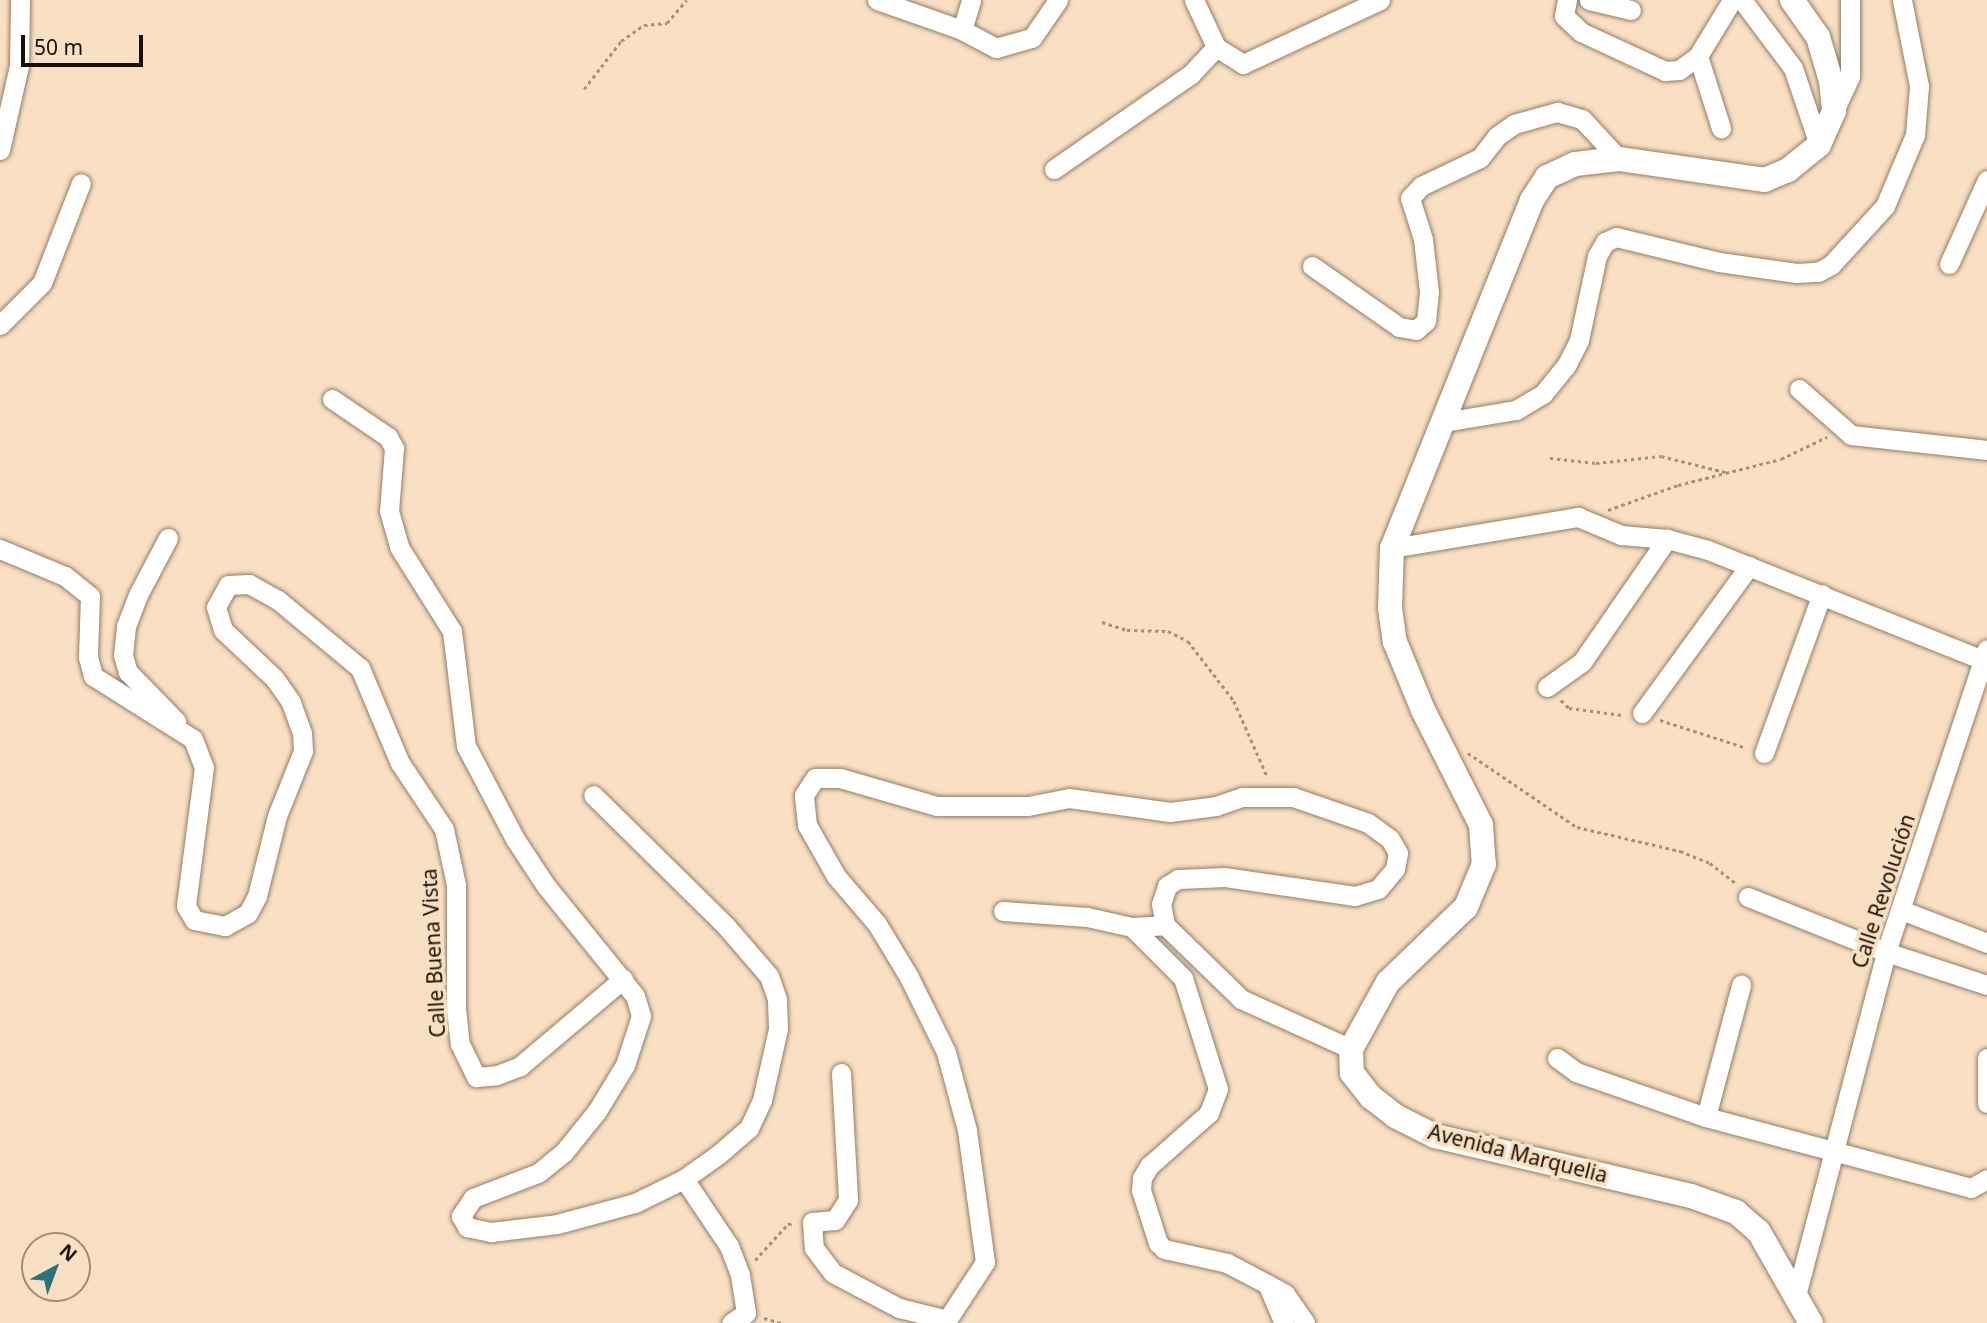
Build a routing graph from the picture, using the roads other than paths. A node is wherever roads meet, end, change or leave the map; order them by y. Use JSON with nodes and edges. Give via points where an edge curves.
{"nodes":[{"id":1,"x":20,"y":0,"type":"edge"},
{"id":2,"x":877,"y":0,"type":"edge"},
{"id":3,"x":971,"y":0,"type":"edge"},
{"id":4,"x":1058,"y":0,"type":"edge"},
{"id":5,"x":1194,"y":0,"type":"edge"},
{"id":6,"x":1380,"y":0,"type":"edge"},
{"id":7,"x":1567,"y":0,"type":"edge"},
{"id":8,"x":1590,"y":0,"type":"edge"},
{"id":9,"x":1732,"y":0,"type":"edge"},
{"id":10,"x":1742,"y":0,"type":"edge"},
{"id":11,"x":1792,"y":0,"type":"edge"},
{"id":12,"x":1850,"y":0,"type":"edge"},
{"id":13,"x":1902,"y":0,"type":"edge"},
{"id":14,"x":1631,"y":10,"type":"dead end"},
{"id":15,"x":962,"y":30,"type":"junction"},
{"id":16,"x":1216,"y":47,"type":"junction"},
{"id":17,"x":1698,"y":56,"type":"junction"},
{"id":18,"x":4,"y":124,"type":"edge"},
{"id":19,"x":1721,"y":128,"type":"dead end"},
{"id":20,"x":1828,"y":128,"type":"junction"},
{"id":21,"x":0,"y":150,"type":"edge"},
{"id":22,"x":1619,"y":159,"type":"junction"},
{"id":23,"x":1054,"y":169,"type":"dead end"},
{"id":24,"x":1987,"y":180,"type":"edge"},
{"id":25,"x":81,"y":183,"type":"dead end"},
{"id":26,"x":1949,"y":264,"type":"dead end"},
{"id":27,"x":1312,"y":266,"type":"dead end"},
{"id":28,"x":0,"y":325,"type":"edge"},
{"id":29,"x":1799,"y":389,"type":"dead end"},
{"id":30,"x":332,"y":398,"type":"dead end"},
{"id":31,"x":1444,"y":422,"type":"junction"},
{"id":32,"x":1987,"y":450,"type":"edge"},
{"id":33,"x":168,"y":538,"type":"dead end"},
{"id":34,"x":1667,"y":539,"type":"junction"},
{"id":35,"x":1392,"y":548,"type":"junction"},
{"id":36,"x":0,"y":549,"type":"edge"},
{"id":37,"x":1749,"y":566,"type":"junction"},
{"id":38,"x":1822,"y":594,"type":"junction"},
{"id":39,"x":1985,"y":655,"type":"edge"},
{"id":40,"x":1548,"y":687,"type":"road end"},
{"id":41,"x":1642,"y":713,"type":"road end"},
{"id":42,"x":193,"y":739,"type":"junction"},
{"id":43,"x":1764,"y":753,"type":"road end"},
{"id":44,"x":593,"y":795,"type":"dead end"},
{"id":45,"x":1748,"y":897,"type":"road end"},
{"id":46,"x":1901,"y":910,"type":"junction"},
{"id":47,"x":1003,"y":911,"type":"dead end"},
{"id":48,"x":1165,"y":925,"type":"junction"},
{"id":49,"x":1132,"y":927,"type":"junction"},
{"id":50,"x":1987,"y":943,"type":"edge"},
{"id":51,"x":1886,"y":952,"type":"junction"},
{"id":52,"x":623,"y":979,"type":"junction"},
{"id":53,"x":1741,"y":985,"type":"dead end"},
{"id":54,"x":1987,"y":985,"type":"edge"},
{"id":55,"x":1352,"y":1049,"type":"junction"},
{"id":56,"x":1557,"y":1058,"type":"dead end"},
{"id":57,"x":1987,"y":1058,"type":"edge"},
{"id":58,"x":841,"y":1073,"type":"dead end"},
{"id":59,"x":1987,"y":1102,"type":"edge"},
{"id":60,"x":1706,"y":1117,"type":"junction"},
{"id":61,"x":1832,"y":1150,"type":"junction"},
{"id":62,"x":684,"y":1179,"type":"junction"},
{"id":63,"x":1987,"y":1179,"type":"edge"},
{"id":64,"x":1267,"y":1284,"type":"junction"},
{"id":65,"x":1797,"y":1292,"type":"junction"},
{"id":66,"x":945,"y":1321,"type":"edge"},
{"id":67,"x":731,"y":1323,"type":"edge"},
{"id":68,"x":1284,"y":1323,"type":"edge"},
{"id":69,"x":1305,"y":1323,"type":"edge"},
{"id":70,"x":1811,"y":1323,"type":"edge"}],
"edges":[{"from":1,"to":18,"type":"street","via":[[19,66]]},
{"from":2,"to":15,"type":"street"},
{"from":3,"to":15,"type":"street"},
{"from":4,"to":15,"type":"street","via":[[1032,38],[1013,46],[996,48]]},
{"from":5,"to":16,"type":"street"},
{"from":6,"to":16,"type":"street","via":[[1260,60],[1243,64]]},
{"from":7,"to":17,"type":"street","via":[[1564,16],[1612,49],[1665,71],[1679,70]]},
{"from":8,"to":14,"type":"street"},
{"from":9,"to":17,"type":"street"},
{"from":10,"to":20,"type":"street","via":[[1793,68]]},
{"from":11,"to":20,"type":"main road","via":[[1818,37],[1831,81]]},
{"from":12,"to":20,"type":"street","via":[[1850,76]]},
{"from":13,"to":31,"type":"street","via":[[1919,86],[1915,135],[1885,206],[1831,265],[1818,272],[1796,272],[1719,262],[1616,237],[1605,242],[1597,256],[1579,340],[1566,366],[1543,394],[1516,410]]},
{"from":16,"to":23,"type":"street","via":[[1191,74]]},
{"from":17,"to":19,"type":"street"},
{"from":18,"to":21,"type":"street"},
{"from":20,"to":22,"type":"main road","via":[[1788,170],[1765,180]]},
{"from":22,"to":27,"type":"street","via":[[1582,119],[1557,112],[1514,124],[1497,136],[1480,158],[1421,186],[1410,198],[1423,239],[1429,292],[1426,321],[1416,330],[1399,327]]},
{"from":22,"to":31,"type":"main road","via":[[1575,164],[1547,177],[1539,189]]},
{"from":24,"to":26,"type":"street"},
{"from":25,"to":28,"type":"street","via":[[42,283]]},
{"from":29,"to":32,"type":"street","via":[[1852,435]]},
{"from":30,"to":52,"type":"street","via":[[388,437],[394,448],[389,511],[399,547],[452,631],[466,746],[515,839],[546,886]]},
{"from":31,"to":35,"type":"main road"},
{"from":33,"to":42,"type":"street","via":[[138,595],[126,627],[123,655],[128,672]]},
{"from":34,"to":35,"type":"street","via":[[1621,535],[1578,517]]},
{"from":34,"to":37,"type":"street"},
{"from":34,"to":40,"type":"street","via":[[1582,662]]},
{"from":35,"to":55,"type":"main road","via":[[1390,608],[1395,642],[1423,710],[1481,825],[1484,864],[1466,907],[1388,982]]},
{"from":36,"to":42,"type":"street","via":[[65,576],[90,596],[88,657],[93,676]]},
{"from":37,"to":38,"type":"street"},
{"from":37,"to":41,"type":"street"},
{"from":38,"to":39,"type":"street"},
{"from":38,"to":43,"type":"street"},
{"from":39,"to":46,"type":"street","name":"Calle Revolución"},
{"from":42,"to":52,"type":"street","name":"Calle Buena Vista","via":[[204,767],[187,906],[194,920],[225,926],[248,913],[257,896],[277,816],[303,751],[291,702],[274,678],[223,630],[216,607],[228,585],[249,584],[278,600],[360,668],[400,763],[444,829],[456,885],[458,1032],[468,1067],[476,1077],[520,1066]]},
{"from":44,"to":62,"type":"street","via":[[725,925],[769,976],[777,999],[778,1029],[762,1100],[749,1128]]},
{"from":45,"to":51,"type":"street"},
{"from":46,"to":50,"type":"street"},
{"from":46,"to":51,"type":"street","name":"Calle Revolución"},
{"from":47,"to":49,"type":"street","via":[[1087,917]]},
{"from":48,"to":49,"type":"street"},
{"from":48,"to":55,"type":"street","via":[[1241,999]]},
{"from":48,"to":66,"type":"street","via":[[1161,904],[1167,886],[1178,879],[1225,877],[1355,896],[1378,889],[1395,869],[1398,853],[1391,839],[1368,823],[1293,797],[1242,797],[1216,806],[1170,812],[1069,798],[1028,806],[937,806],[840,778],[815,778],[804,795],[807,825],[836,876],[877,924],[946,1052],[967,1130],[985,1262]]},
{"from":49,"to":64,"type":"street","via":[[1183,978],[1218,1089],[1209,1113],[1149,1166],[1142,1178],[1140,1190],[1158,1243],[1164,1250],[1227,1263]]},
{"from":51,"to":54,"type":"street"},
{"from":51,"to":61,"type":"street","name":"Calle Revolución"},
{"from":52,"to":62,"type":"street","via":[[635,996],[640,1016],[637,1032],[625,1065],[597,1111],[564,1152],[538,1173],[473,1198],[461,1216],[467,1227],[491,1231],[557,1224],[635,1203]]},
{"from":53,"to":60,"type":"street"},
{"from":55,"to":65,"type":"main road","name":"Avenida Marquelia","via":[[1352,1073],[1371,1097],[1395,1116],[1435,1136],[1691,1196],[1736,1212],[1759,1232]]},
{"from":56,"to":60,"type":"street","via":[[1576,1072]]},
{"from":57,"to":59,"type":"street"},
{"from":58,"to":66,"type":"street","via":[[848,1200],[835,1220],[812,1222],[814,1248],[833,1273],[899,1308]]},
{"from":60,"to":61,"type":"street"},
{"from":61,"to":63,"type":"street","via":[[1971,1188]]},
{"from":61,"to":65,"type":"street","name":"Calle Revolución"},
{"from":62,"to":67,"type":"street","via":[[729,1246],[740,1275],[746,1313]]},
{"from":64,"to":68,"type":"street"},
{"from":64,"to":69,"type":"street","via":[[1284,1294]]},
{"from":65,"to":70,"type":"main road","name":"Avenida Marquelia"}]}
